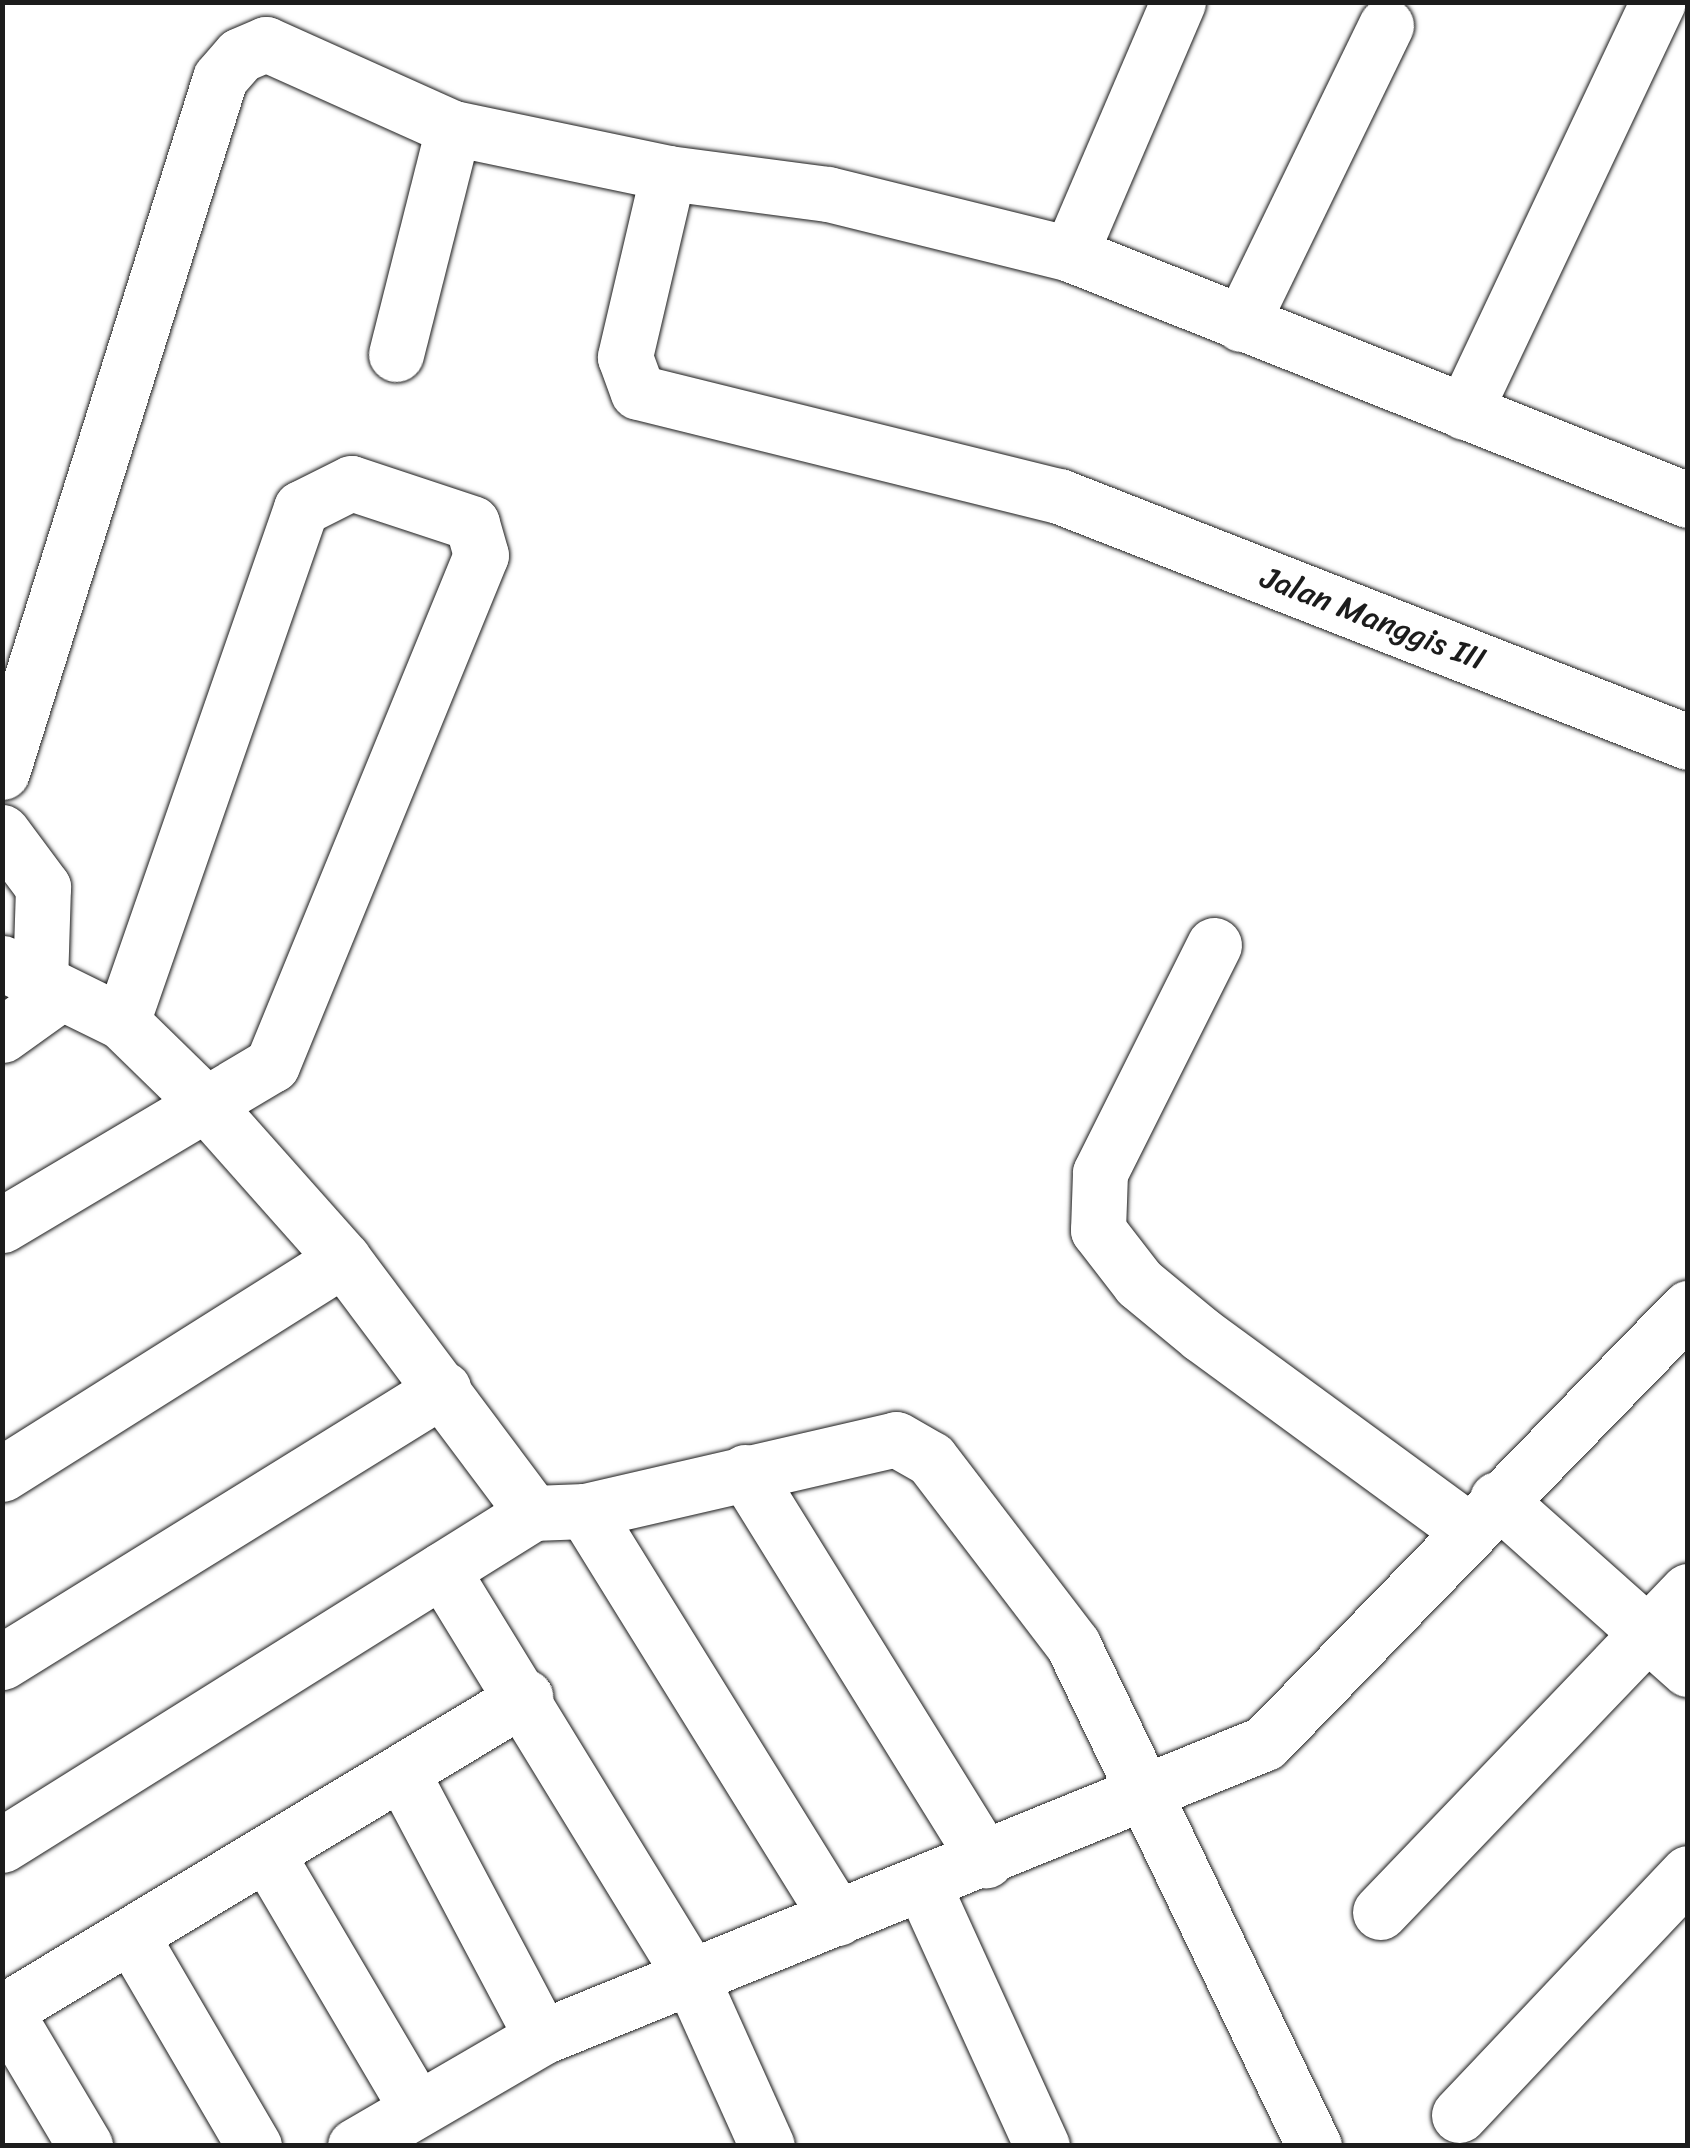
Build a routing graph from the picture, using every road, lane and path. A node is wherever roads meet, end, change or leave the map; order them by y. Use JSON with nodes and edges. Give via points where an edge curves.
{"nodes":[{"id":1,"x":1178,"y":2,"type":"edge"},
{"id":2,"x":1658,"y":2,"type":"edge"},
{"id":3,"x":1386,"y":26,"type":"dead end"},
{"id":4,"x":453,"y":128,"type":"junction"},
{"id":5,"x":668,"y":173,"type":"junction"},
{"id":6,"x":1070,"y":254,"type":"junction"},
{"id":7,"x":1242,"y":324,"type":"junction"},
{"id":8,"x":396,"y":354,"type":"dead end"},
{"id":9,"x":1464,"y":412,"type":"junction"},
{"id":10,"x":1688,"y":500,"type":"edge"},
{"id":11,"x":1688,"y":742,"type":"edge"},
{"id":12,"x":2,"y":772,"type":"edge"},
{"id":13,"x":2,"y":832,"type":"edge"},
{"id":14,"x":1214,"y":945,"type":"dead end"},
{"id":15,"x":34,"y":980,"type":"edge"},
{"id":16,"x":122,"y":1022,"type":"junction"},
{"id":17,"x":2,"y":1034,"type":"edge"},
{"id":18,"x":202,"y":1100,"type":"junction"},
{"id":19,"x":2,"y":1225,"type":"edge"},
{"id":20,"x":343,"y":1258,"type":"junction"},
{"id":21,"x":1688,"y":1308,"type":"edge"},
{"id":22,"x":442,"y":1388,"type":"junction"},
{"id":23,"x":744,"y":1472,"type":"junction"},
{"id":24,"x":2,"y":1474,"type":"edge"},
{"id":25,"x":559,"y":1512,"type":"junction"},
{"id":26,"x":1482,"y":1514,"type":"junction"},
{"id":27,"x":442,"y":1570,"type":"junction"},
{"id":28,"x":1688,"y":1591,"type":"edge"},
{"id":29,"x":1645,"y":1632,"type":"junction"},
{"id":30,"x":2,"y":1662,"type":"edge"},
{"id":31,"x":1688,"y":1669,"type":"edge"},
{"id":32,"x":524,"y":1698,"type":"junction"},
{"id":33,"x":402,"y":1772,"type":"junction"},
{"id":34,"x":1148,"y":1793,"type":"junction"},
{"id":35,"x":2,"y":1845,"type":"edge"},
{"id":36,"x":268,"y":1856,"type":"junction"},
{"id":37,"x":986,"y":1860,"type":"junction"},
{"id":38,"x":1688,"y":1873,"type":"edge"},
{"id":39,"x":923,"y":1886,"type":"junction"},
{"id":40,"x":1380,"y":1912,"type":"dead end"},
{"id":41,"x":837,"y":1918,"type":"junction"},
{"id":42,"x":133,"y":1939,"type":"junction"},
{"id":43,"x":692,"y":1976,"type":"junction"},
{"id":44,"x":4,"y":2012,"type":"edge"},
{"id":45,"x":542,"y":2038,"type":"junction"},
{"id":46,"x":416,"y":2107,"type":"junction"},
{"id":47,"x":1460,"y":2115,"type":"dead end"},
{"id":48,"x":1302,"y":2141,"type":"edge"},
{"id":49,"x":85,"y":2146,"type":"edge"},
{"id":50,"x":254,"y":2146,"type":"edge"},
{"id":51,"x":355,"y":2146,"type":"edge"},
{"id":52,"x":767,"y":2146,"type":"edge"},
{"id":53,"x":1042,"y":2146,"type":"edge"}],
"edges":[{"from":1,"to":6,"type":"street"},
{"from":2,"to":9,"type":"street"},
{"from":3,"to":7,"type":"street"},
{"from":4,"to":5,"type":"street"},
{"from":4,"to":8,"type":"street"},
{"from":4,"to":12,"type":"street","via":[[266,44],[240,54],[220,78]]},
{"from":5,"to":6,"type":"street","via":[[766,182]]},
{"from":5,"to":11,"type":"street","name":"Jalan Manggis III","via":[[625,357],[638,392],[1059,496]]},
{"from":6,"to":7,"type":"street"},
{"from":7,"to":9,"type":"street"},
{"from":9,"to":10,"type":"street"},
{"from":13,"to":15,"type":"street","via":[[43,887]]},
{"from":14,"to":26,"type":"street","via":[[1100,1173],[1098,1230],[1139,1283],[1202,1335]]},
{"from":15,"to":16,"type":"street"},
{"from":15,"to":17,"type":"street"},
{"from":16,"to":18,"type":"street"},
{"from":16,"to":18,"type":"street","via":[[301,508],[351,483],[472,523],[481,555],[286,1038],[250,1081]]},
{"from":18,"to":19,"type":"street"},
{"from":18,"to":20,"type":"street"},
{"from":20,"to":22,"type":"street"},
{"from":20,"to":24,"type":"street"},
{"from":21,"to":26,"type":"street"},
{"from":22,"to":25,"type":"street"},
{"from":22,"to":30,"type":"street"},
{"from":23,"to":25,"type":"street"},
{"from":23,"to":34,"type":"street","via":[[873,1441],[915,1444],[1074,1645]]},
{"from":23,"to":37,"type":"street"},
{"from":25,"to":27,"type":"street"},
{"from":25,"to":41,"type":"street"},
{"from":26,"to":29,"type":"street"},
{"from":26,"to":34,"type":"street","via":[[1288,1726]]},
{"from":27,"to":32,"type":"street"},
{"from":27,"to":35,"type":"street"},
{"from":28,"to":29,"type":"street"},
{"from":29,"to":31,"type":"street"},
{"from":29,"to":40,"type":"street"},
{"from":32,"to":33,"type":"street"},
{"from":32,"to":43,"type":"street"},
{"from":33,"to":36,"type":"street"},
{"from":33,"to":45,"type":"street"},
{"from":34,"to":37,"type":"street"},
{"from":34,"to":48,"type":"street"},
{"from":36,"to":42,"type":"street"},
{"from":36,"to":46,"type":"street"},
{"from":37,"to":39,"type":"street"},
{"from":38,"to":47,"type":"street"},
{"from":39,"to":41,"type":"street"},
{"from":39,"to":53,"type":"street"},
{"from":41,"to":43,"type":"street"},
{"from":42,"to":44,"type":"street"},
{"from":42,"to":50,"type":"street"},
{"from":43,"to":45,"type":"street"},
{"from":43,"to":52,"type":"street"},
{"from":44,"to":49,"type":"street"},
{"from":45,"to":46,"type":"street"},
{"from":46,"to":51,"type":"street"}]}
